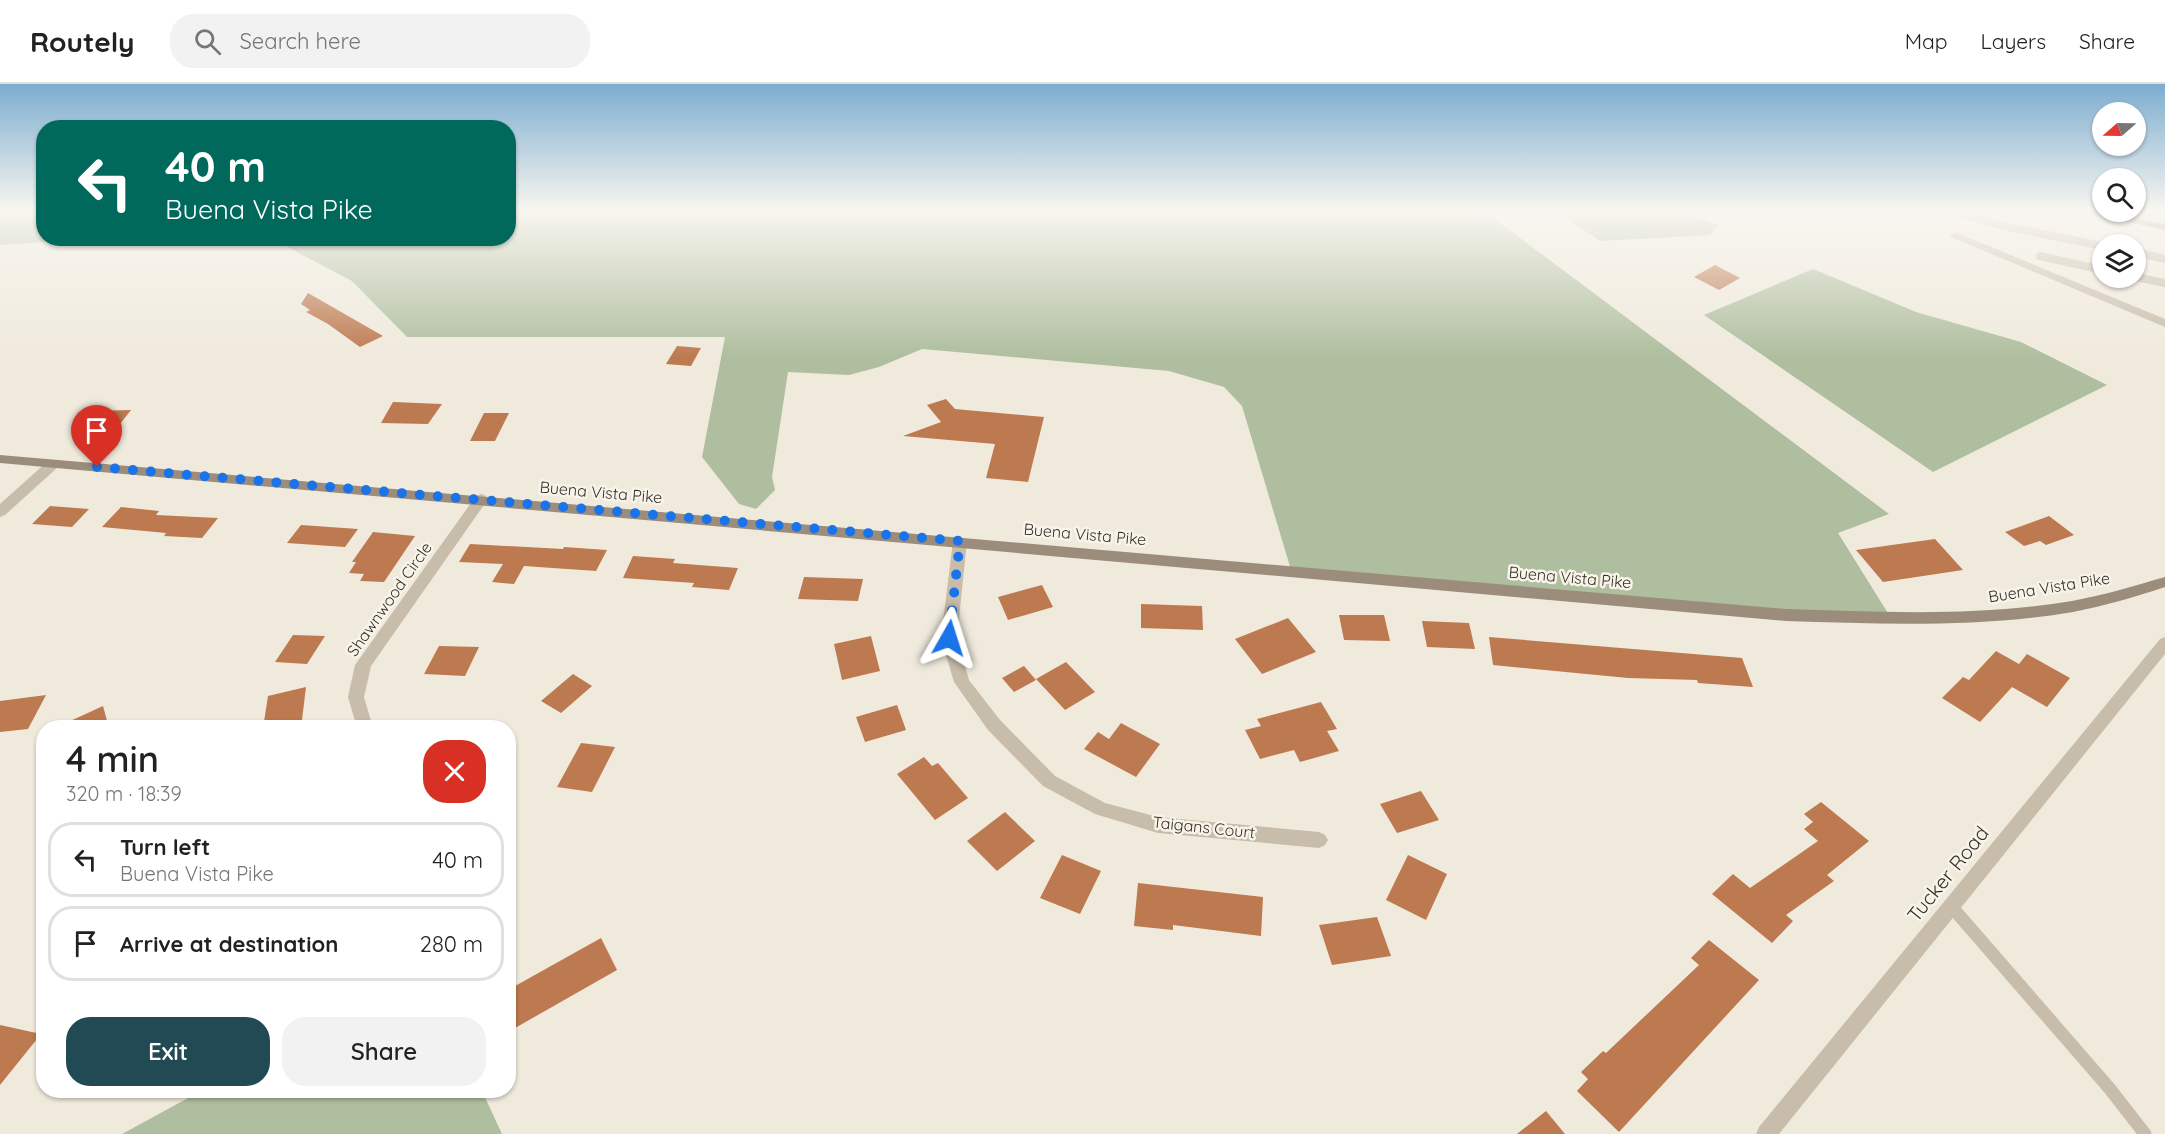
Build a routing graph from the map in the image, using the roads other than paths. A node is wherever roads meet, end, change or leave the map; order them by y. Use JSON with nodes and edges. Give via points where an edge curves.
{"nodes":[{"id":1,"x":2015,"y":260,"type":"edge"},
{"id":2,"x":2058,"y":260,"type":"edge"},
{"id":3,"x":2092,"y":268,"type":"edge"},
{"id":4,"x":2146,"y":279,"type":"edge"},
{"id":5,"x":2165,"y":283,"type":"edge"},
{"id":6,"x":2165,"y":323,"type":"edge"},
{"id":7,"x":0,"y":459,"type":"edge"},
{"id":8,"x":53,"y":464,"type":"junction"},
{"id":9,"x":481,"y":500,"type":"junction"},
{"id":10,"x":0,"y":513,"type":"edge"},
{"id":11,"x":960,"y":541,"type":"junction"},
{"id":12,"x":2165,"y":582,"type":"edge"},
{"id":13,"x":2165,"y":643,"type":"edge"},
{"id":14,"x":363,"y":720,"type":"edge"},
{"id":15,"x":1319,"y":840,"type":"dead end"},
{"id":16,"x":1951,"y":906,"type":"junction"},
{"id":17,"x":1766,"y":1134,"type":"edge"},
{"id":18,"x":2145,"y":1134,"type":"edge"}],
"edges":[{"from":1,"to":6,"type":"street"},
{"from":2,"to":3,"type":"lane"},
{"from":4,"to":5,"type":"lane"},
{"from":7,"to":8,"type":"main road","name":"Buena Vista Pike"},
{"from":8,"to":9,"type":"main road","name":"Buena Vista Pike"},
{"from":8,"to":10,"type":"street"},
{"from":9,"to":11,"type":"main road","name":"Buena Vista Pike"},
{"from":9,"to":14,"type":"street","name":"Shawnwood Circle","via":[[363,665],[356,697]]},
{"from":11,"to":12,"type":"main road","name":"Buena Vista Pike","via":[[1786,615],[1991,615],[2074,605]]},
{"from":11,"to":15,"type":"street","name":"Taigans Court","via":[[949,638],[962,682],[994,725],[1049,781],[1101,809],[1158,825]]},
{"from":13,"to":16,"type":"street","name":"Tucker Road"},
{"from":16,"to":17,"type":"street","name":"Tucker Road"},
{"from":16,"to":18,"type":"lane"}]}
